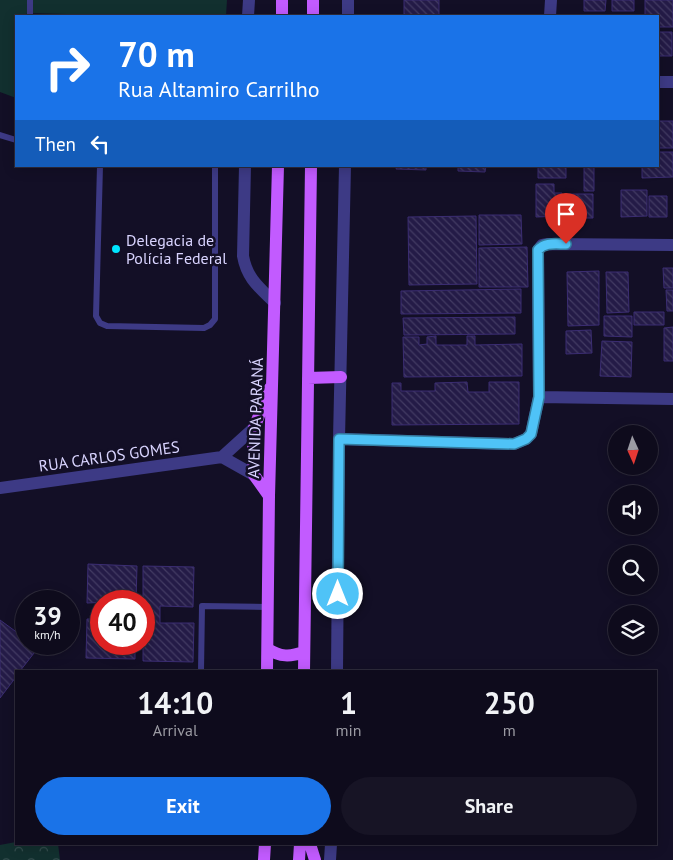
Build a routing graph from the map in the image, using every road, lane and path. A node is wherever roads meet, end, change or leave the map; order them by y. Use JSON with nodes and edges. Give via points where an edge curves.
{"nodes":[{"id":1,"x":30,"y":0,"type":"edge"},
{"id":2,"x":249,"y":0,"type":"edge"},
{"id":3,"x":282,"y":0,"type":"edge"},
{"id":4,"x":348,"y":0,"type":"edge"},
{"id":5,"x":551,"y":0,"type":"edge"},
{"id":6,"x":314,"y":1,"type":"edge"},
{"id":7,"x":30,"y":15,"type":"edge"},
{"id":8,"x":248,"y":15,"type":"edge"},
{"id":9,"x":282,"y":15,"type":"edge"},
{"id":10,"x":313,"y":15,"type":"edge"},
{"id":11,"x":348,"y":15,"type":"edge"},
{"id":12,"x":550,"y":15,"type":"edge"},
{"id":13,"x":659,"y":82,"type":"edge"},
{"id":14,"x":673,"y":82,"type":"edge"},
{"id":15,"x":0,"y":135,"type":"edge"},
{"id":16,"x":15,"y":140,"type":"edge"},
{"id":17,"x":100,"y":167,"type":"edge"},
{"id":18,"x":215,"y":167,"type":"edge"},
{"id":19,"x":245,"y":167,"type":"edge"},
{"id":20,"x":278,"y":167,"type":"edge"},
{"id":21,"x":311,"y":167,"type":"edge"},
{"id":22,"x":345,"y":167,"type":"edge"},
{"id":23,"x":673,"y":244,"type":"edge"},
{"id":24,"x":275,"y":303,"type":"junction"},
{"id":25,"x":340,"y":377,"type":"junction"},
{"id":26,"x":308,"y":378,"type":"junction"},
{"id":27,"x":273,"y":382,"type":"junction"},
{"id":28,"x":539,"y":397,"type":"junction"},
{"id":29,"x":673,"y":399,"type":"edge"},
{"id":30,"x":254,"y":428,"type":"junction"},
{"id":31,"x":339,"y":439,"type":"junction"},
{"id":32,"x":222,"y":457,"type":"junction"},
{"id":33,"x":254,"y":475,"type":"junction"},
{"id":34,"x":0,"y":488,"type":"edge"},
{"id":35,"x":269,"y":496,"type":"junction"},
{"id":36,"x":269,"y":607,"type":"junction"},
{"id":37,"x":268,"y":649,"type":"junction"},
{"id":38,"x":304,"y":652,"type":"junction"},
{"id":39,"x":200,"y":670,"type":"edge"},
{"id":40,"x":267,"y":670,"type":"edge"},
{"id":41,"x":304,"y":670,"type":"edge"},
{"id":42,"x":337,"y":670,"type":"edge"},
{"id":43,"x":265,"y":845,"type":"edge"},
{"id":44,"x":300,"y":845,"type":"edge"},
{"id":45,"x":310,"y":845,"type":"edge"},
{"id":46,"x":331,"y":845,"type":"edge"},
{"id":47,"x":264,"y":860,"type":"edge"},
{"id":48,"x":299,"y":860,"type":"edge"},
{"id":49,"x":315,"y":860,"type":"edge"},
{"id":50,"x":330,"y":860,"type":"edge"}],
"edges":[{"from":1,"to":7,"type":"lane"},
{"from":2,"to":8,"type":"street"},
{"from":3,"to":9,"type":"main road"},
{"from":4,"to":11,"type":"street"},
{"from":5,"to":12,"type":"street"},
{"from":6,"to":10,"type":"main road"},
{"from":13,"to":14,"type":"street"},
{"from":15,"to":16,"type":"lane"},
{"from":17,"to":18,"type":"lane","via":[[96,316],[100,323],[108,326],[204,328],[215,319]]},
{"from":19,"to":24,"type":"street","via":[[245,268]]},
{"from":20,"to":24,"type":"main road","name":"AVENIDA PARANÁ"},
{"from":21,"to":26,"type":"main road"},
{"from":22,"to":25,"type":"street"},
{"from":23,"to":28,"type":"street","via":[[542,245],[538,250]]},
{"from":24,"to":27,"type":"main road","name":"AVENIDA PARANÁ"},
{"from":25,"to":26,"type":"main road"},
{"from":25,"to":31,"type":"street"},
{"from":26,"to":38,"type":"main road"},
{"from":27,"to":30,"type":"main road"},
{"from":27,"to":35,"type":"main road","name":"AVENIDA PARANÁ"},
{"from":28,"to":29,"type":"street"},
{"from":28,"to":31,"type":"street","via":[[531,434],[514,444]]},
{"from":30,"to":32,"type":"street"},
{"from":30,"to":33,"type":"main road"},
{"from":31,"to":42,"type":"street"},
{"from":32,"to":33,"type":"street"},
{"from":32,"to":34,"type":"street","name":"RUA CARLOS GOMES"},
{"from":33,"to":35,"type":"main road"},
{"from":35,"to":36,"type":"main road","name":"AVENIDA PARANÁ"},
{"from":36,"to":37,"type":"main road","name":"AVENIDA PARANÁ"},
{"from":36,"to":39,"type":"lane","via":[[202,606]]},
{"from":37,"to":38,"type":"main road","via":[[281,656]]},
{"from":37,"to":40,"type":"main road","name":"AVENIDA PARANÁ"},
{"from":38,"to":41,"type":"main road"},
{"from":43,"to":47,"type":"main road"},
{"from":44,"to":48,"type":"main road"},
{"from":45,"to":49,"type":"main road"},
{"from":46,"to":50,"type":"street"}]}
